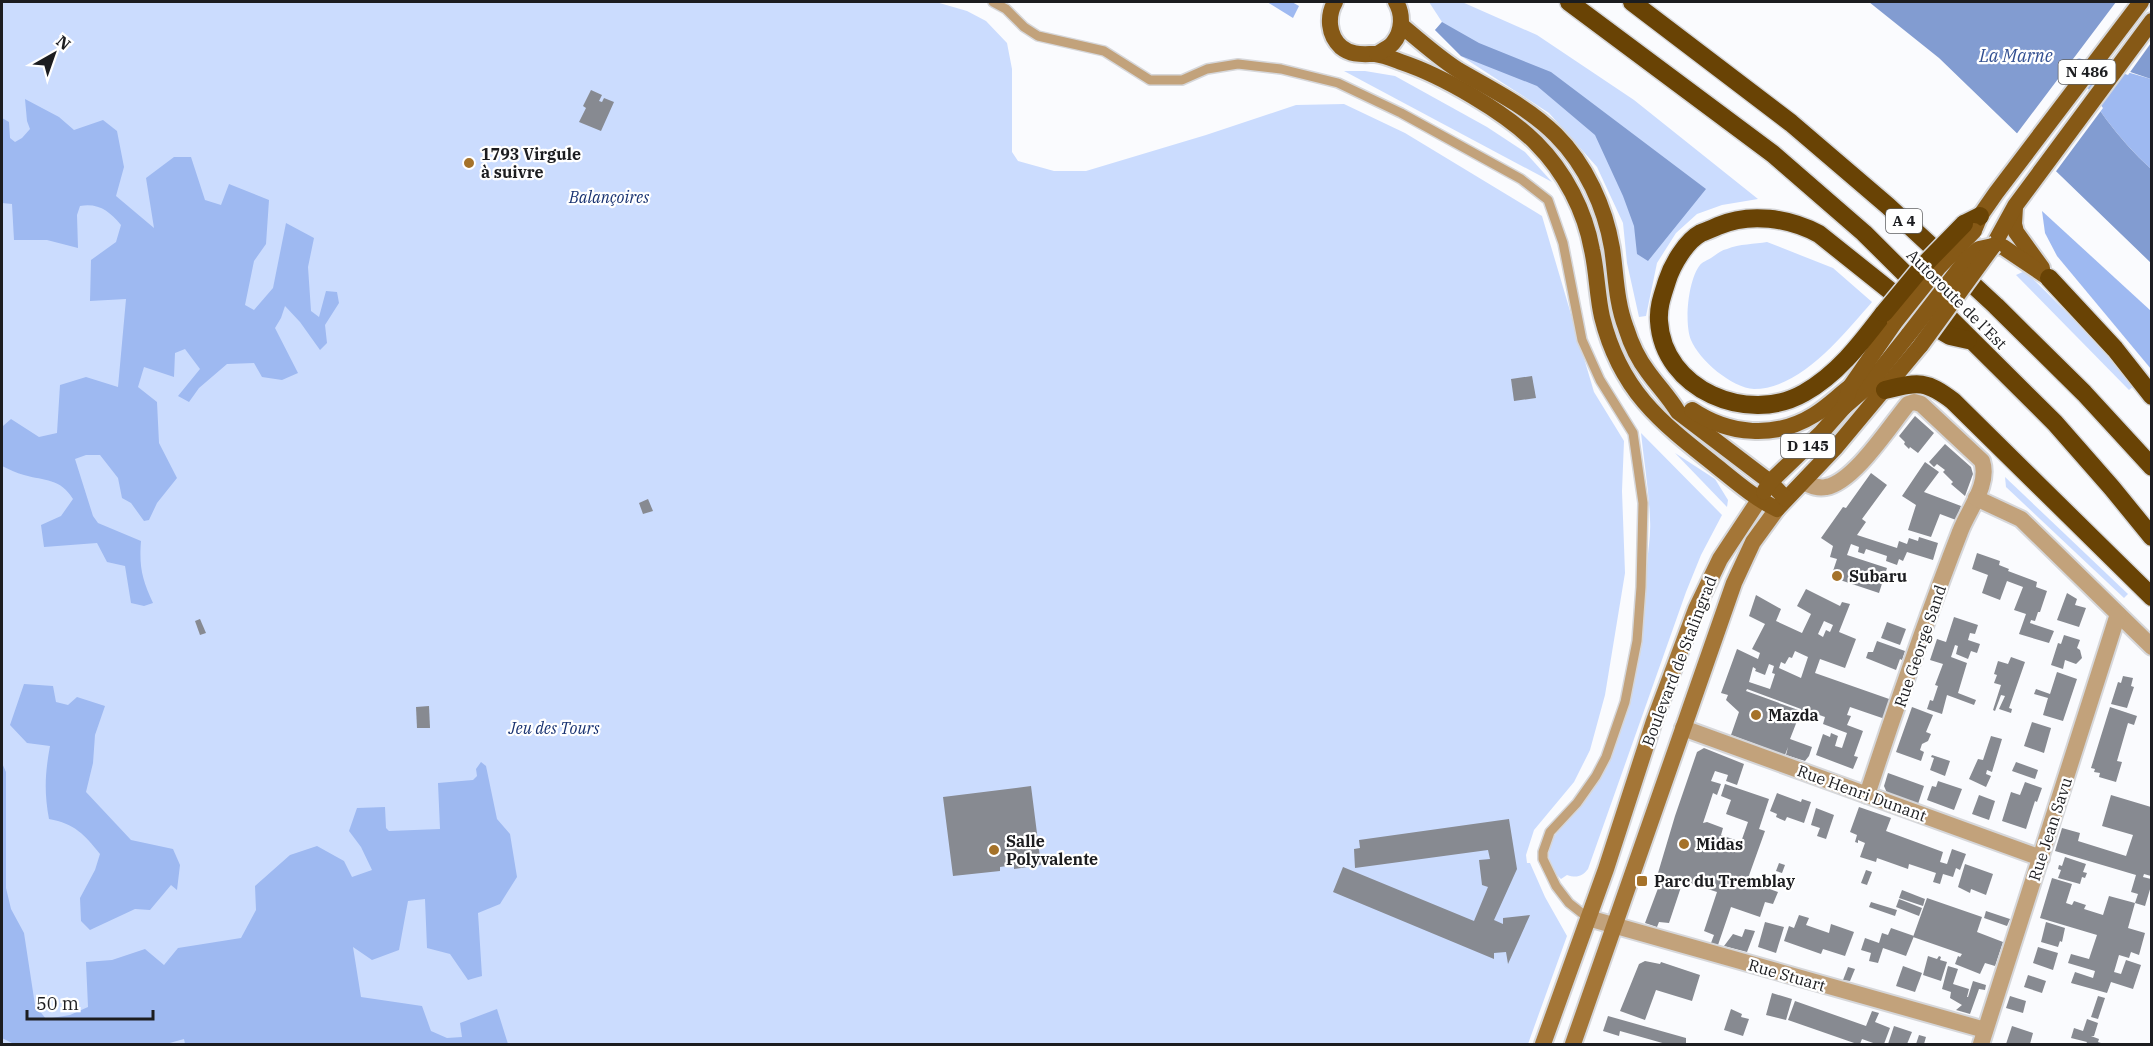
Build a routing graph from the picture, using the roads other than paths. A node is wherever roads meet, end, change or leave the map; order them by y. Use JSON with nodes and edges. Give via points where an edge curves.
{"nodes":[{"id":1,"x":993,"y":2,"type":"edge"},
{"id":2,"x":1396,"y":2,"type":"edge"},
{"id":3,"x":1569,"y":2,"type":"edge"},
{"id":4,"x":1632,"y":2,"type":"edge"},
{"id":5,"x":2141,"y":2,"type":"edge"},
{"id":6,"x":1327,"y":5,"type":"edge"},
{"id":7,"x":2151,"y":21,"type":"edge"},
{"id":8,"x":1401,"y":25,"type":"junction"},
{"id":9,"x":1377,"y":54,"type":"junction"},
{"id":10,"x":2015,"y":206,"type":"junction"},
{"id":11,"x":1972,"y":224,"type":"joint"},
{"id":12,"x":1993,"y":246,"type":"junction"},
{"id":13,"x":2049,"y":278,"type":"junction"},
{"id":14,"x":1890,"y":317,"type":"junction"},
{"id":15,"x":1915,"y":340,"type":"junction"},
{"id":16,"x":1970,"y":340,"type":"junction"},
{"id":17,"x":1904,"y":367,"type":"joint"},
{"id":18,"x":1850,"y":387,"type":"junction"},
{"id":19,"x":1885,"y":390,"type":"junction"},
{"id":20,"x":2151,"y":396,"type":"edge"},
{"id":21,"x":1670,"y":398,"type":"junction"},
{"id":22,"x":1844,"y":407,"type":"junction"},
{"id":23,"x":2151,"y":466,"type":"edge"},
{"id":24,"x":1770,"y":482,"type":"junction"},
{"id":25,"x":1803,"y":482,"type":"junction"},
{"id":26,"x":1976,"y":498,"type":"junction"},
{"id":27,"x":1759,"y":500,"type":"junction"},
{"id":28,"x":1782,"y":504,"type":"junction"},
{"id":29,"x":2151,"y":537,"type":"edge"},
{"id":30,"x":2151,"y":597,"type":"edge"},
{"id":31,"x":2118,"y":614,"type":"junction"},
{"id":32,"x":2151,"y":647,"type":"edge"},
{"id":33,"x":1683,"y":728,"type":"junction"},
{"id":34,"x":1867,"y":795,"type":"junction"},
{"id":35,"x":2041,"y":858,"type":"junction"},
{"id":36,"x":1588,"y":918,"type":"junction"},
{"id":37,"x":1614,"y":927,"type":"junction"},
{"id":38,"x":1983,"y":1037,"type":"edge"},
{"id":39,"x":1543,"y":1044,"type":"edge"},
{"id":40,"x":1573,"y":1044,"type":"edge"}],
"edges":[{"from":1,"to":36,"type":"lane","via":[[1038,36],[1104,51],[1150,80],[1182,80],[1207,69],[1238,64],[1281,69],[1338,83],[1521,179],[1548,200],[1563,243],[1582,340],[1600,380],[1633,433],[1642,503],[1637,641],[1625,702],[1596,776],[1550,832],[1543,852],[1556,886]]},
{"from":2,"to":8,"type":"main road"},
{"from":3,"to":16,"type":"highway","name":"Autoroute de l’Est","number":"A 4","via":[[1773,154],[1864,233]]},
{"from":4,"to":23,"type":"highway","name":"Autoroute de l’Est","number":"A 4","via":[[1791,123],[1888,206],[2084,393]]},
{"from":5,"to":11,"type":"main road","number":"N 486"},
{"from":6,"to":9,"type":"main road","via":[[1330,31],[1341,47],[1358,56]]},
{"from":7,"to":10,"type":"main road","number":"N 486"},
{"from":8,"to":9,"type":"main road","via":[[1393,43]]},
{"from":8,"to":21,"type":"main road","via":[[1444,60],[1539,120],[1579,164],[1598,199],[1608,229],[1618,300],[1629,336],[1648,373]]},
{"from":9,"to":27,"type":"main road","via":[[1419,68],[1493,110],[1524,131],[1547,155],[1587,226],[1602,317],[1628,381],[1667,427]]},
{"from":10,"to":12,"type":"main road","number":"N 486"},
{"from":10,"to":13,"type":"main road","via":[[2016,232]]},
{"from":11,"to":14,"type":"highway","bridge":true,"via":[[1923,266]]},
{"from":12,"to":13,"type":"main road","via":[[2003,247]]},
{"from":12,"to":15,"type":"main road","number":"N 486","bridge":true},
{"from":13,"to":20,"type":"highway","via":[[2115,349]]},
{"from":14,"to":16,"type":"highway","via":[[1823,380],[1803,394],[1765,406],[1726,402],[1700,388],[1675,364],[1659,323],[1671,268],[1699,234],[1729,222],[1763,218],[1819,234],[1938,329]]},
{"from":14,"to":18,"type":"main road","name":"Boulevard de Stalingrad","number":"D 145"},
{"from":15,"to":17,"type":"main road","number":"N 486"},
{"from":15,"to":22,"type":"main road"},
{"from":16,"to":29,"type":"highway","name":"Autoroute de l’Est","number":"A 4","via":[[2055,423]]},
{"from":17,"to":19,"type":"main road","number":"D 145"},
{"from":18,"to":21,"type":"main road","via":[[1815,415],[1763,432],[1736,430],[1709,421]]},
{"from":18,"to":22,"type":"main road","name":"Boulevard de Stalingrad","number":"D 145"},
{"from":19,"to":25,"type":"main road","name":"Boulevard de Stalingrad","number":"D 145"},
{"from":19,"to":30,"type":"highway","via":[[1917,383],[1931,386],[1953,401]]},
{"from":21,"to":24,"type":"main road","via":[[1678,412]]},
{"from":22,"to":24,"type":"main road","name":"Boulevard de Stalingrad","number":"D 145"},
{"from":24,"to":27,"type":"main road","name":"Boulevard de Stalingrad","number":"D 145"},
{"from":24,"to":28,"type":"main road"},
{"from":25,"to":26,"type":"street","name":"Rue George Sand","via":[[1827,487],[1844,478],[1908,404],[1914,402],[1921,404],[1982,460],[1983,482]]},
{"from":25,"to":28,"type":"main road","name":"Boulevard de Stalingrad","number":"D 145"},
{"from":26,"to":31,"type":"street","via":[[2021,519]]},
{"from":26,"to":34,"type":"street","name":"Rue George Sand","via":[[1960,532]]},
{"from":27,"to":28,"type":"main road"},
{"from":27,"to":36,"type":"main road","name":"Boulevard de Stalingrad","number":"D 145","via":[[1704,588],[1654,721]]},
{"from":28,"to":33,"type":"main road","name":"Boulevard de Stalingrad","number":"D 145","via":[[1753,542],[1742,564]]},
{"from":31,"to":32,"type":"street"},
{"from":31,"to":35,"type":"street","name":"Rue Jean Savu"},
{"from":33,"to":34,"type":"street","name":"Rue Henri Dunant"},
{"from":33,"to":37,"type":"main road","name":"Boulevard de Stalingrad","number":"D 145"},
{"from":34,"to":35,"type":"street","name":"Rue Henri Dunant"},
{"from":35,"to":38,"type":"street","name":"Rue Jean Savu"},
{"from":36,"to":37,"type":"street","name":"Rue Stuart"},
{"from":36,"to":39,"type":"main road","name":"Boulevard de Stalingrad","number":"D 145"},
{"from":37,"to":38,"type":"street","name":"Rue Stuart"},
{"from":37,"to":40,"type":"main road","name":"Boulevard de Stalingrad","number":"D 145"}]}
